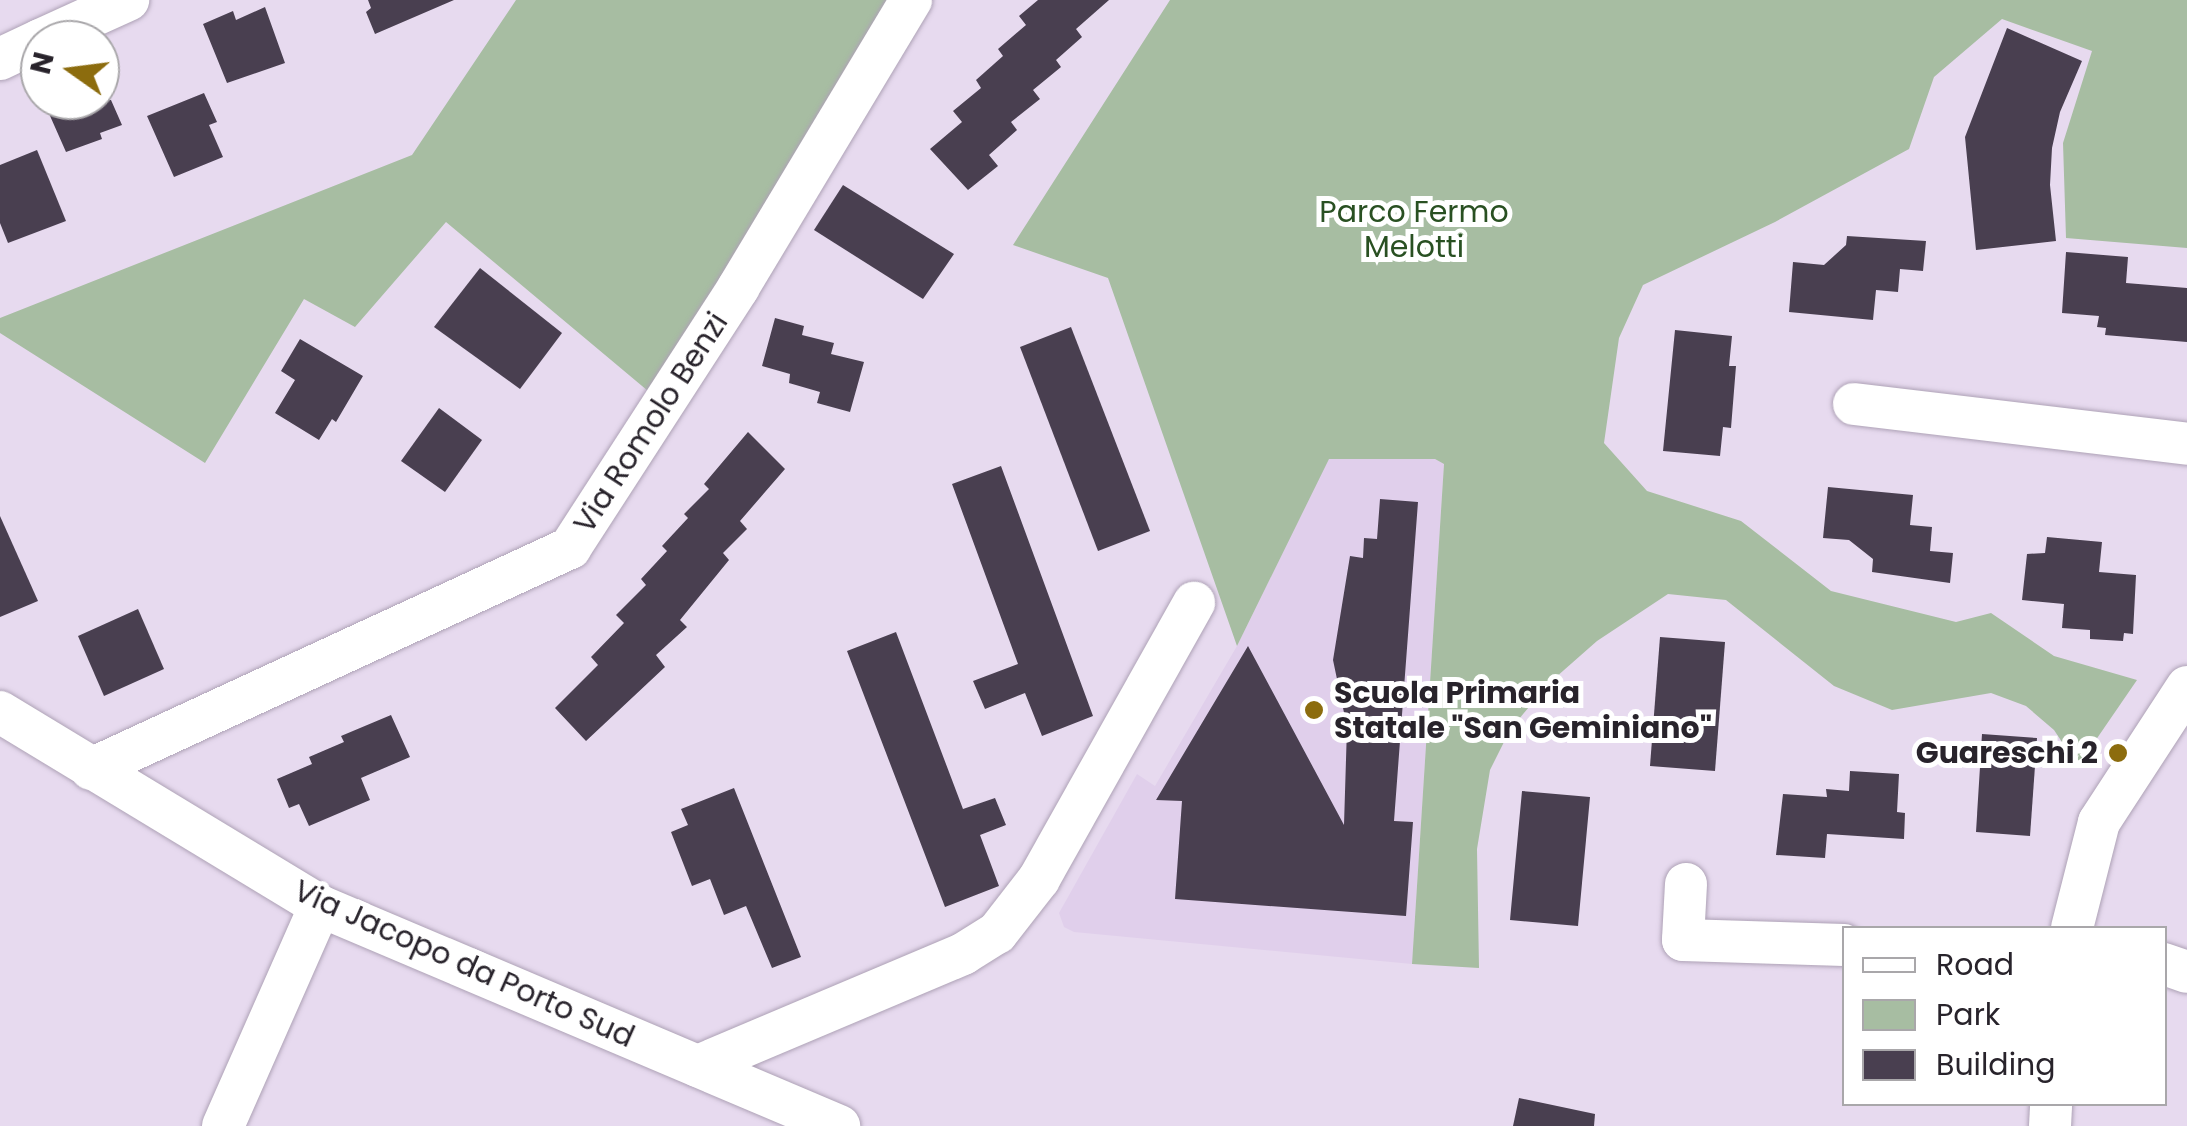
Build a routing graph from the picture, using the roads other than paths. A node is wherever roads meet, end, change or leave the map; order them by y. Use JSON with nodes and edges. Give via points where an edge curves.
{"nodes":[{"id":1,"x":128,"y":0,"type":"edge"},
{"id":2,"x":910,"y":0,"type":"edge"},
{"id":3,"x":84,"y":20,"type":"edge"},
{"id":4,"x":1854,"y":404,"type":"dead end"},
{"id":5,"x":2187,"y":444,"type":"edge"},
{"id":6,"x":1194,"y":603,"type":"dead end"},
{"id":7,"x":2187,"y":687,"type":"edge"},
{"id":8,"x":0,"y":712,"type":"edge"},
{"id":9,"x":91,"y":769,"type":"junction"},
{"id":10,"x":1686,"y":884,"type":"dead end"},
{"id":11,"x":320,"y":906,"type":"junction"},
{"id":12,"x":2073,"y":926,"type":"edge"},
{"id":13,"x":1842,"y":945,"type":"edge"},
{"id":14,"x":698,"y":1066,"type":"junction"},
{"id":15,"x":223,"y":1126,"type":"edge"},
{"id":16,"x":839,"y":1126,"type":"edge"}],
"edges":[{"from":1,"to":3,"type":"street"},
{"from":2,"to":9,"type":"street","name":"Via Romolo Benzi","via":[[738,288],[570,548]]},
{"from":4,"to":5,"type":"street"},
{"from":6,"to":14,"type":"street","via":[[1039,879],[997,933]]},
{"from":7,"to":12,"type":"street","via":[[2099,822]]},
{"from":8,"to":9,"type":"street","name":"Via Jacopo da Porto Sud"},
{"from":9,"to":11,"type":"street","name":"Via Jacopo da Porto Sud"},
{"from":10,"to":13,"type":"street","via":[[1682,940]]},
{"from":11,"to":14,"type":"street","name":"Via Jacopo da Porto Sud"},
{"from":11,"to":15,"type":"street"},
{"from":14,"to":16,"type":"street","name":"Via Jacopo da Porto Sud"}]}
